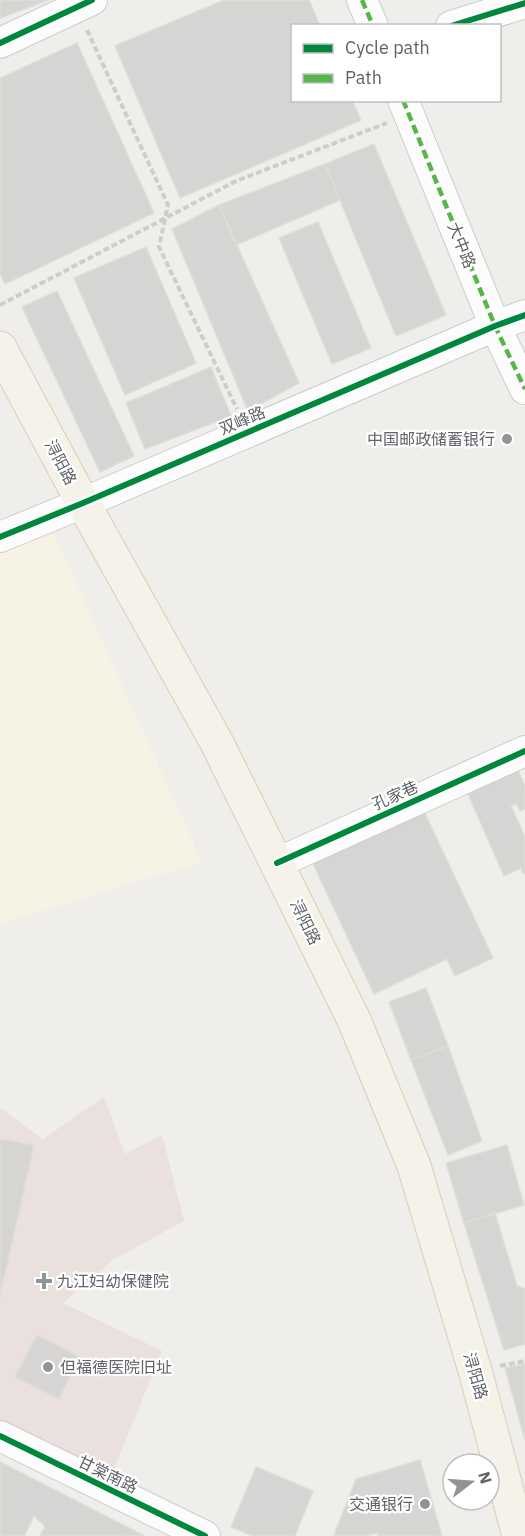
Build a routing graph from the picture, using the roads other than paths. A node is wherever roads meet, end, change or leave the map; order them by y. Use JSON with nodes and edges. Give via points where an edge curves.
{"nodes":[{"id":1,"x":362,"y":0,"type":"edge"},
{"id":2,"x":81,"y":2,"type":"edge"},
{"id":3,"x":525,"y":3,"type":"edge"},
{"id":4,"x":371,"y":24,"type":"edge"},
{"id":5,"x":457,"y":24,"type":"edge"},
{"id":6,"x":0,"y":43,"type":"edge"},
{"id":7,"x":406,"y":107,"type":"edge"},
{"id":8,"x":525,"y":315,"type":"edge"},
{"id":9,"x":495,"y":326,"type":"junction"},
{"id":10,"x":0,"y":348,"type":"edge"},
{"id":11,"x":525,"y":388,"type":"edge"},
{"id":12,"x":83,"y":503,"type":"junction"},
{"id":13,"x":0,"y":537,"type":"edge"},
{"id":14,"x":525,"y":751,"type":"edge"},
{"id":15,"x":277,"y":863,"type":"junction"},
{"id":16,"x":0,"y":1436,"type":"edge"},
{"id":17,"x":205,"y":1536,"type":"edge"},
{"id":18,"x":519,"y":1536,"type":"edge"}],
"edges":[{"from":1,"to":4,"type":"street"},
{"from":2,"to":6,"type":"street"},
{"from":3,"to":5,"type":"street"},
{"from":7,"to":9,"type":"street","name":"大中路"},
{"from":8,"to":9,"type":"street","name":"双峰路"},
{"from":9,"to":11,"type":"street","name":"大中路"},
{"from":9,"to":12,"type":"street","name":"双峰路"},
{"from":10,"to":12,"type":"main road","name":"浔阳路"},
{"from":12,"to":13,"type":"street","name":"双峰路"},
{"from":12,"to":15,"type":"main road","name":"浔阳路","via":[[217,742]]},
{"from":14,"to":15,"type":"street","name":"孔家巷"},
{"from":15,"to":18,"type":"main road","name":"浔阳路","via":[[354,1020],[414,1166],[477,1374]]},
{"from":16,"to":17,"type":"street","name":"甘棠南路"}]}
